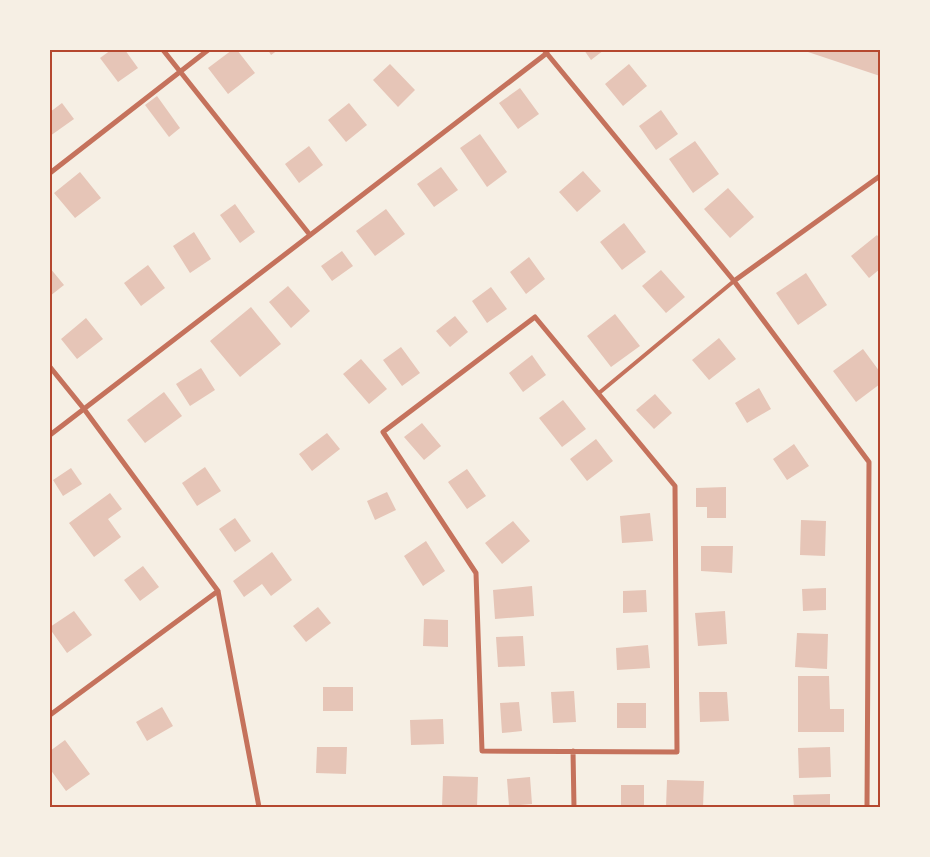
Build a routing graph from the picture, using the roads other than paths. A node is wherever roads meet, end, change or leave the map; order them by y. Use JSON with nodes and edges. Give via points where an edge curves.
{"nodes":[{"id":1,"x":163,"y":50,"type":"edge"},
{"id":2,"x":208,"y":50,"type":"edge"},
{"id":3,"x":545,"y":52,"type":"edge"},
{"id":4,"x":180,"y":71,"type":"junction"},
{"id":5,"x":50,"y":173,"type":"edge"},
{"id":6,"x":880,"y":176,"type":"edge"},
{"id":7,"x":310,"y":235,"type":"junction"},
{"id":8,"x":734,"y":281,"type":"junction"},
{"id":9,"x":50,"y":367,"type":"edge"},
{"id":10,"x":600,"y":393,"type":"junction"},
{"id":11,"x":84,"y":409,"type":"junction"},
{"id":12,"x":50,"y":435,"type":"edge"},
{"id":13,"x":218,"y":591,"type":"junction"},
{"id":14,"x":50,"y":715,"type":"edge"},
{"id":15,"x":573,"y":751,"type":"junction"},
{"id":16,"x":260,"y":807,"type":"edge"},
{"id":17,"x":574,"y":807,"type":"edge"},
{"id":18,"x":867,"y":807,"type":"edge"}],
"edges":[{"from":1,"to":4,"type":"street"},
{"from":2,"to":4,"type":"street"},
{"from":3,"to":7,"type":"street"},
{"from":3,"to":8,"type":"street"},
{"from":4,"to":5,"type":"street"},
{"from":4,"to":7,"type":"street"},
{"from":6,"to":8,"type":"street"},
{"from":7,"to":11,"type":"street"},
{"from":8,"to":10,"type":"lane"},
{"from":8,"to":18,"type":"street","via":[[869,462]]},
{"from":9,"to":11,"type":"street"},
{"from":10,"to":15,"type":"street","via":[[675,486],[677,752]]},
{"from":10,"to":15,"type":"street","via":[[535,317],[383,432],[476,573],[482,752]]},
{"from":11,"to":12,"type":"street"},
{"from":11,"to":13,"type":"street"},
{"from":13,"to":14,"type":"street"},
{"from":13,"to":16,"type":"street"},
{"from":15,"to":17,"type":"street"}]}
